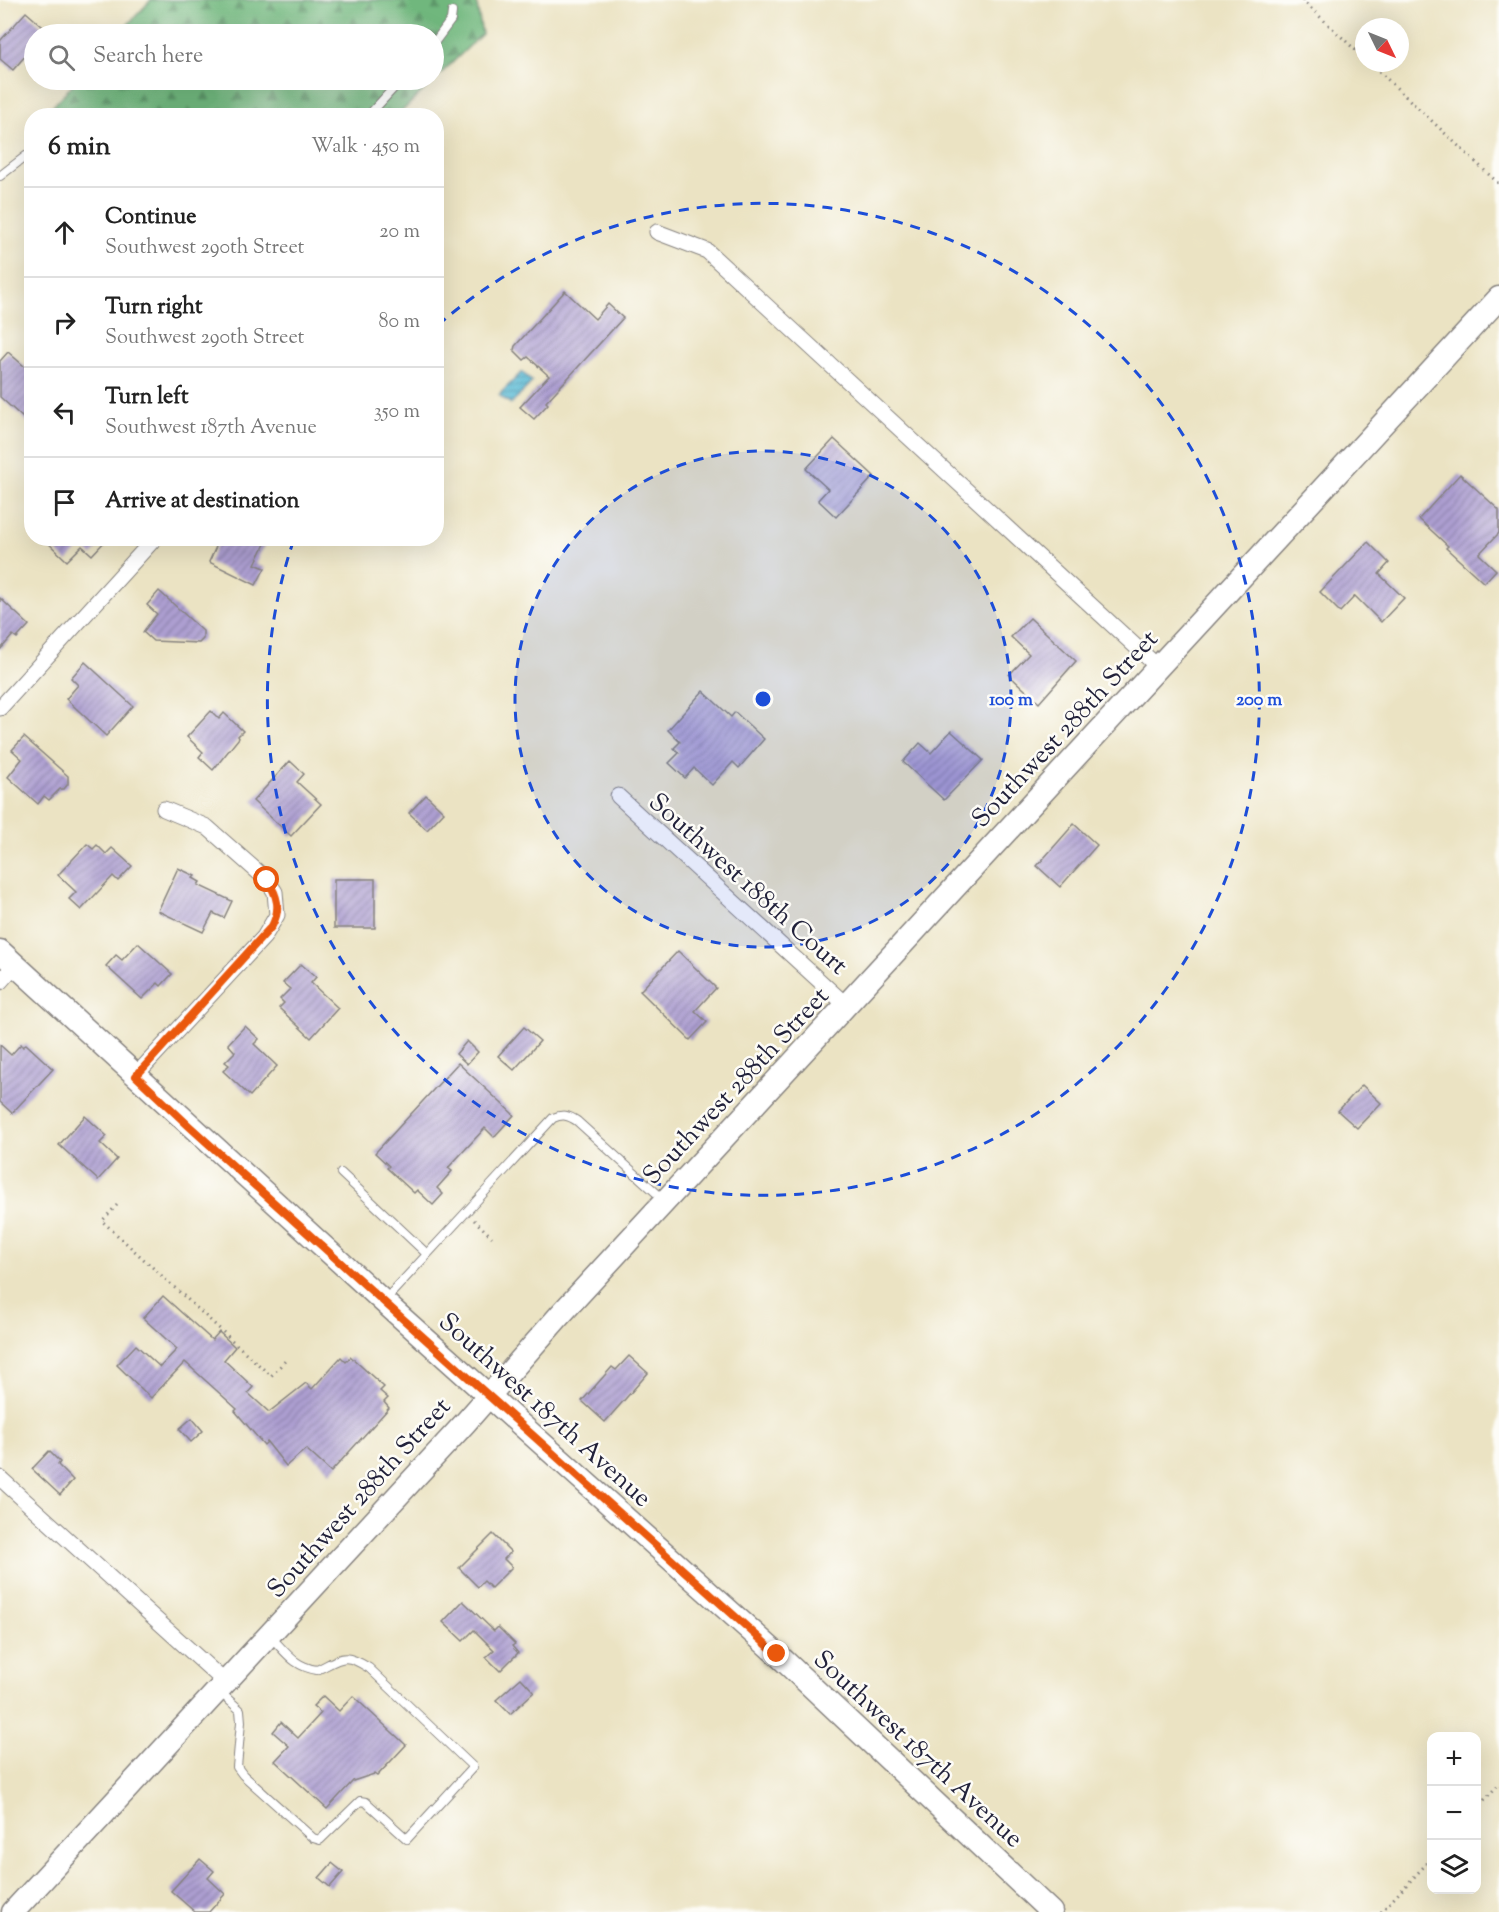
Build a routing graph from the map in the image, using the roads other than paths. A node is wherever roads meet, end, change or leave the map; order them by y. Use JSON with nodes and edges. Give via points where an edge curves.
{"nodes":[{"id":1,"x":452,"y":12,"type":"dead end"},
{"id":2,"x":444,"y":29,"type":"edge"},
{"id":3,"x":392,"y":90,"type":"edge"},
{"id":4,"x":375,"y":108,"type":"edge"},
{"id":5,"x":24,"y":158,"type":"edge"},
{"id":6,"x":0,"y":176,"type":"edge"},
{"id":7,"x":657,"y":232,"type":"dead end"},
{"id":8,"x":1499,"y":298,"type":"edge"},
{"id":9,"x":148,"y":546,"type":"edge"},
{"id":10,"x":1159,"y":668,"type":"junction"},
{"id":11,"x":0,"y":708,"type":"edge"},
{"id":12,"x":618,"y":796,"type":"dead end"},
{"id":13,"x":164,"y":809,"type":"dead end"},
{"id":14,"x":8,"y":958,"type":"edge"},
{"id":15,"x":0,"y":982,"type":"edge"},
{"id":16,"x":848,"y":1006,"type":"junction"},
{"id":17,"x":136,"y":1076,"type":"junction"},
{"id":18,"x":341,"y":1173,"type":"dead end"},
{"id":19,"x":666,"y":1202,"type":"junction"},
{"id":20,"x":427,"y":1254,"type":"junction"},
{"id":21,"x":384,"y":1302,"type":"junction"},
{"id":22,"x":488,"y":1396,"type":"junction"},
{"id":23,"x":0,"y":1478,"type":"edge"},
{"id":24,"x":270,"y":1635,"type":"junction"},
{"id":25,"x":222,"y":1687,"type":"junction"},
{"id":26,"x":13,"y":1912,"type":"edge"},
{"id":27,"x":1051,"y":1912,"type":"edge"}],
"edges":[{"from":1,"to":2,"type":"lane"},
{"from":3,"to":4,"type":"lane"},
{"from":5,"to":6,"type":"lane"},
{"from":7,"to":10,"type":"street","via":[[707,251]]},
{"from":8,"to":10,"type":"street","name":"Southwest 288th Street"},
{"from":9,"to":11,"type":"street"},
{"from":10,"to":16,"type":"street","name":"Southwest 288th Street"},
{"from":12,"to":16,"type":"street","name":"Southwest 188th Court"},
{"from":13,"to":17,"type":"street","via":[[207,827],[267,880],[276,892],[278,915],[264,937]]},
{"from":14,"to":15,"type":"street"},
{"from":14,"to":17,"type":"street","name":"Southwest 187th Avenue"},
{"from":16,"to":19,"type":"street","name":"Southwest 288th Street"},
{"from":17,"to":21,"type":"street","name":"Southwest 187th Avenue"},
{"from":18,"to":20,"type":"lane"},
{"from":19,"to":20,"type":"lane","via":[[577,1121],[561,1114],[552,1118]]},
{"from":19,"to":22,"type":"street","name":"Southwest 288th Street"},
{"from":20,"to":21,"type":"lane"},
{"from":21,"to":22,"type":"street","name":"Southwest 187th Avenue"},
{"from":22,"to":24,"type":"street","name":"Southwest 288th Street"},
{"from":22,"to":27,"type":"street","name":"Southwest 187th Avenue","via":[[777,1654]]},
{"from":23,"to":25,"type":"street"},
{"from":24,"to":25,"type":"street","name":"Southwest 288th Street"},
{"from":24,"to":25,"type":"lane","via":[[298,1665],[306,1668],[317,1670],[333,1660],[351,1658],[369,1668],[473,1767],[407,1839],[360,1801],[320,1840],[313,1838],[237,1767],[240,1710]]},
{"from":25,"to":26,"type":"street","name":"Southwest 288th Street"}]}
